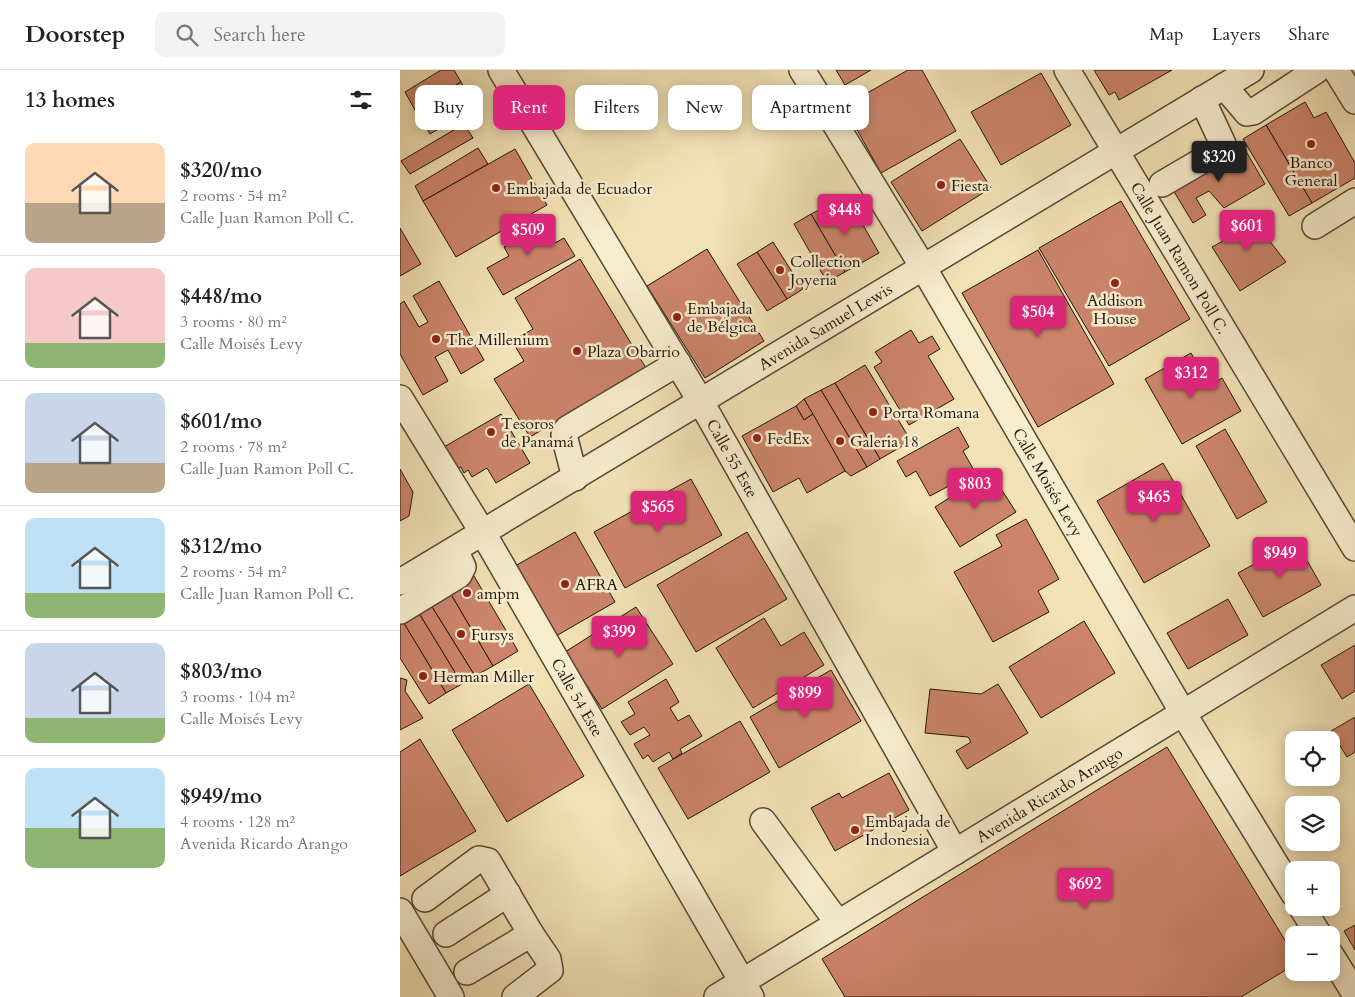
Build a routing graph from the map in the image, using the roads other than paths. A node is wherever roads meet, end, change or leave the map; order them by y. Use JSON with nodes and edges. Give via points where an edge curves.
{"nodes":[{"id":1,"x":500,"y":70,"type":"edge"},
{"id":2,"x":802,"y":70,"type":"edge"},
{"id":3,"x":1067,"y":70,"type":"edge"},
{"id":4,"x":1251,"y":70,"type":"edge"},
{"id":5,"x":1317,"y":70,"type":"edge"},
{"id":6,"x":1336,"y":70,"type":"edge"},
{"id":7,"x":1224,"y":86,"type":"junction"},
{"id":8,"x":1202,"y":99,"type":"junction"},
{"id":9,"x":1355,"y":101,"type":"edge"},
{"id":10,"x":1116,"y":150,"type":"junction"},
{"id":11,"x":1162,"y":184,"type":"dead end"},
{"id":12,"x":1355,"y":201,"type":"edge"},
{"id":13,"x":1315,"y":226,"type":"dead end"},
{"id":14,"x":923,"y":267,"type":"junction"},
{"id":15,"x":678,"y":363,"type":"junction"},
{"id":16,"x":400,"y":398,"type":"edge"},
{"id":17,"x":701,"y":402,"type":"junction"},
{"id":18,"x":575,"y":478,"type":"junction"},
{"id":19,"x":483,"y":533,"type":"junction"},
{"id":20,"x":1355,"y":548,"type":"edge"},
{"id":21,"x":454,"y":550,"type":"junction"},
{"id":22,"x":400,"y":582,"type":"edge"},
{"id":23,"x":1355,"y":608,"type":"edge"},
{"id":24,"x":400,"y":611,"type":"edge"},
{"id":25,"x":1183,"y":713,"type":"junction"},
{"id":26,"x":763,"y":820,"type":"dead end"},
{"id":27,"x":955,"y":852,"type":"junction"},
{"id":28,"x":1285,"y":879,"type":"edge"},
{"id":29,"x":508,"y":894,"type":"junction"},
{"id":30,"x":425,"y":899,"type":"dead end"},
{"id":31,"x":400,"y":911,"type":"edge"},
{"id":32,"x":838,"y":923,"type":"junction"},
{"id":33,"x":446,"y":934,"type":"dead end"},
{"id":34,"x":531,"y":934,"type":"junction"},
{"id":35,"x":1340,"y":970,"type":"edge"},
{"id":36,"x":467,"y":972,"type":"dead end"},
{"id":37,"x":747,"y":989,"type":"edge"},
{"id":38,"x":1355,"y":994,"type":"edge"},
{"id":39,"x":451,"y":997,"type":"edge"},
{"id":40,"x":514,"y":997,"type":"edge"},
{"id":41,"x":717,"y":997,"type":"edge"}],
"edges":[{"from":1,"to":15,"type":"street","name":"Calle 55 Este"},
{"from":2,"to":14,"type":"street","name":"Calle Moisés Levy"},
{"from":3,"to":10,"type":"street","name":"Calle Juan Ramon Poll C."},
{"from":4,"to":7,"type":"street","name":"Avenida Samuel Lewis"},
{"from":5,"to":7,"type":"street","via":[[1253,112],[1247,113]]},
{"from":6,"to":9,"type":"street"},
{"from":7,"to":8,"type":"street","name":"Avenida Samuel Lewis"},
{"from":8,"to":10,"type":"street","name":"Avenida Samuel Lewis"},
{"from":8,"to":11,"type":"street","via":[[1223,144],[1222,149]]},
{"from":10,"to":14,"type":"street","name":"Avenida Samuel Lewis"},
{"from":10,"to":20,"type":"street","name":"Calle Juan Ramon Poll C."},
{"from":12,"to":13,"type":"street"},
{"from":14,"to":17,"type":"street","name":"Avenida Samuel Lewis"},
{"from":14,"to":25,"type":"street","name":"Calle Moisés Levy"},
{"from":15,"to":17,"type":"street","name":"Calle 55 Este"},
{"from":15,"to":18,"type":"street","via":[[567,428],[564,434]]},
{"from":16,"to":19,"type":"street","name":"Calle 54 Este"},
{"from":17,"to":18,"type":"street","name":"Avenida Samuel Lewis"},
{"from":17,"to":27,"type":"street","name":"Calle 55 Este"},
{"from":18,"to":19,"type":"street","name":"Avenida Samuel Lewis"},
{"from":19,"to":21,"type":"street","name":"Avenida Samuel Lewis"},
{"from":19,"to":37,"type":"street","name":"Calle 54 Este"},
{"from":21,"to":22,"type":"street","name":"Avenida Samuel Lewis"},
{"from":21,"to":24,"type":"street","via":[[463,567],[459,575]]},
{"from":23,"to":25,"type":"street","name":"Avenida Ricardo Arango"},
{"from":25,"to":27,"type":"street","name":"Avenida Ricardo Arango"},
{"from":25,"to":28,"type":"street","name":"Calle Moisés Levy"},
{"from":26,"to":32,"type":"street"},
{"from":27,"to":32,"type":"street","name":"Avenida Ricardo Arango"},
{"from":29,"to":30,"type":"street","via":[[488,861],[479,859]]},
{"from":29,"to":33,"type":"street"},
{"from":29,"to":34,"type":"street"},
{"from":31,"to":39,"type":"street"},
{"from":32,"to":37,"type":"street","name":"Avenida Ricardo Arango"},
{"from":34,"to":36,"type":"street"},
{"from":34,"to":40,"type":"street","via":[[548,959],[550,970]]},
{"from":35,"to":38,"type":"street"},
{"from":37,"to":41,"type":"street","name":"Avenida Ricardo Arango"}]}
